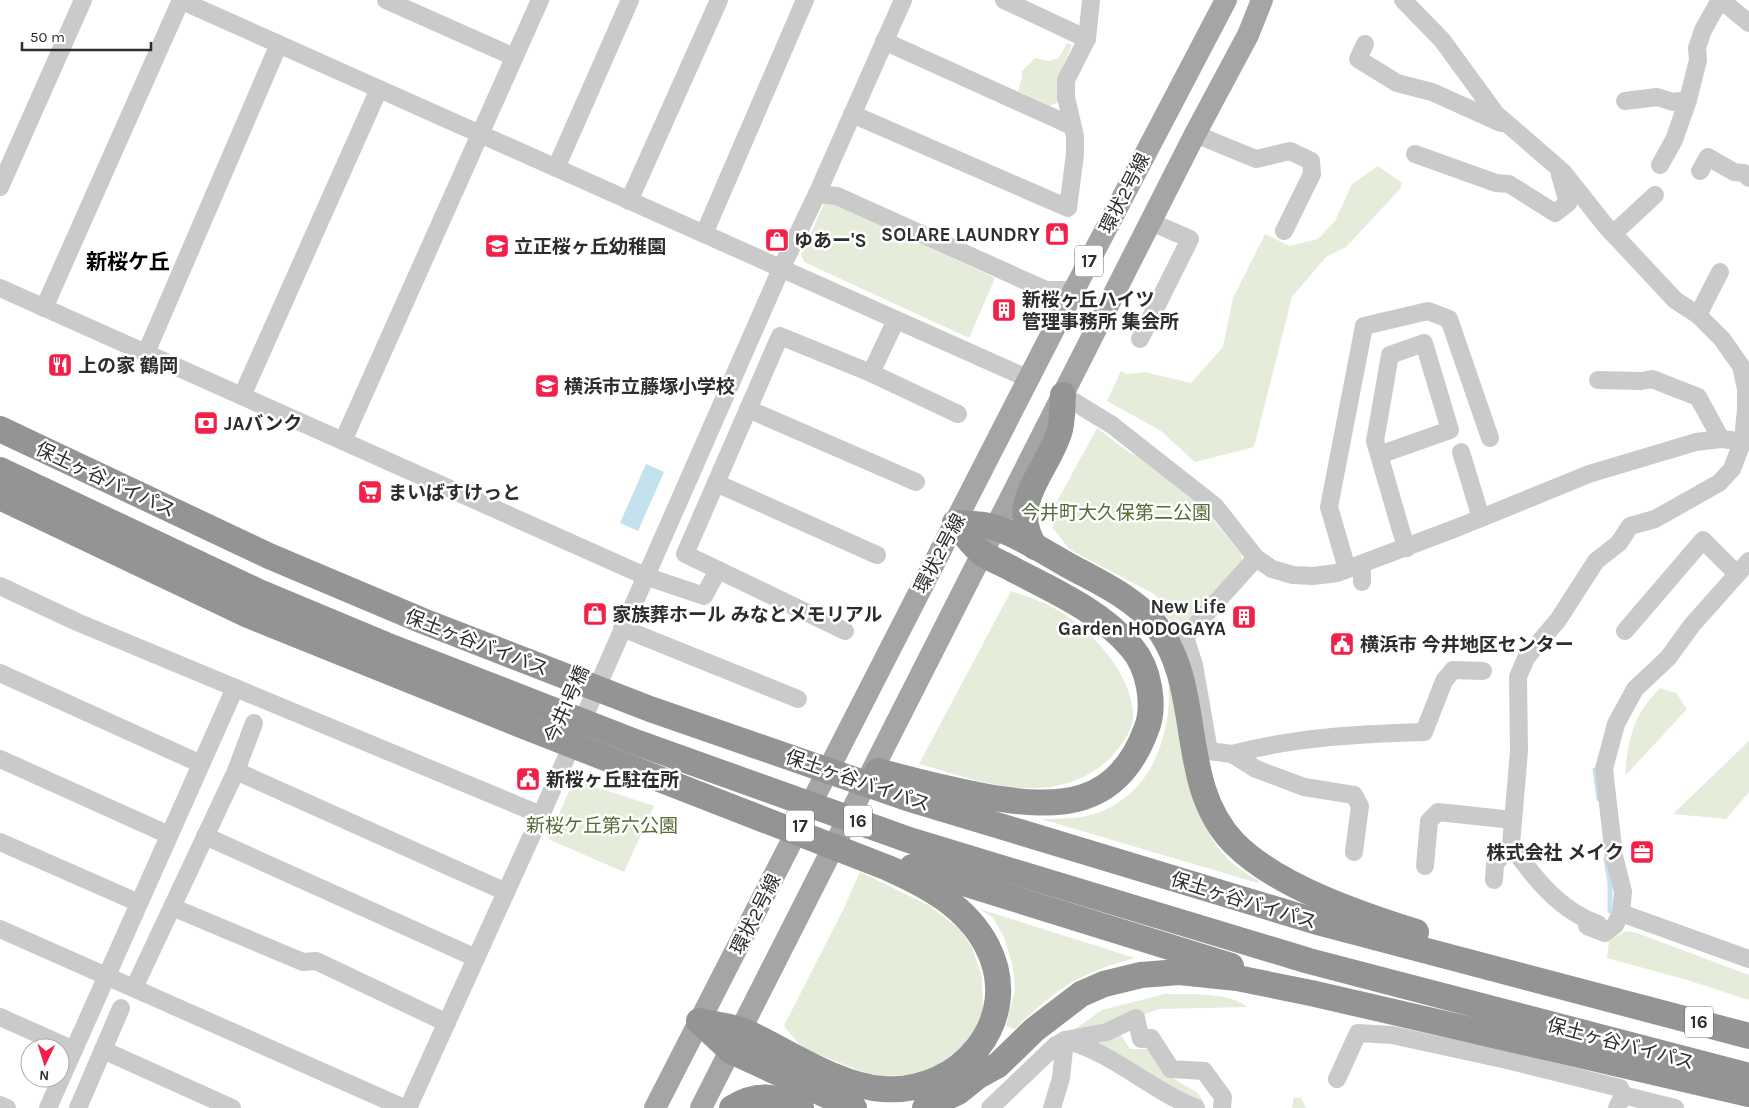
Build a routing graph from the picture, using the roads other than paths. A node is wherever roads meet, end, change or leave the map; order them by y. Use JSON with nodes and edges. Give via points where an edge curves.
{"nodes":[{"id":1,"x":83,"y":0,"type":"edge"},
{"id":2,"x":181,"y":0,"type":"edge"},
{"id":3,"x":386,"y":0,"type":"edge"},
{"id":4,"x":540,"y":0,"type":"edge"},
{"id":5,"x":630,"y":0,"type":"edge"},
{"id":6,"x":719,"y":0,"type":"edge"},
{"id":7,"x":806,"y":0,"type":"edge"},
{"id":8,"x":903,"y":0,"type":"edge"},
{"id":9,"x":1004,"y":0,"type":"edge"},
{"id":10,"x":1091,"y":0,"type":"edge"},
{"id":11,"x":1226,"y":0,"type":"edge"},
{"id":12,"x":1262,"y":0,"type":"edge"},
{"id":13,"x":1403,"y":0,"type":"edge"},
{"id":14,"x":1721,"y":0,"type":"edge"},
{"id":15,"x":1749,"y":23,"type":"edge"},
{"id":16,"x":1087,"y":39,"type":"junction"},
{"id":17,"x":884,"y":41,"type":"junction"},
{"id":18,"x":279,"y":44,"type":"junction"},
{"id":19,"x":1365,"y":44,"type":"dead end"},
{"id":20,"x":514,"y":57,"type":"junction"},
{"id":21,"x":379,"y":89,"type":"junction"},
{"id":22,"x":1688,"y":100,"type":"junction"},
{"id":23,"x":1624,"y":101,"type":"dead end"},
{"id":24,"x":852,"y":114,"type":"junction"},
{"id":25,"x":1072,"y":126,"type":"junction"},
{"id":26,"x":1510,"y":126,"type":"junction"},
{"id":27,"x":480,"y":134,"type":"junction"},
{"id":28,"x":1195,"y":134,"type":"junction"},
{"id":29,"x":1415,"y":154,"type":"dead end"},
{"id":30,"x":1660,"y":165,"type":"dead end"},
{"id":31,"x":556,"y":168,"type":"junction"},
{"id":32,"x":1558,"y":168,"type":"junction"},
{"id":33,"x":1700,"y":171,"type":"dead end"},
{"id":34,"x":1747,"y":171,"type":"edge"},
{"id":35,"x":0,"y":187,"type":"edge"},
{"id":36,"x":817,"y":194,"type":"junction"},
{"id":37,"x":1655,"y":195,"type":"dead end"},
{"id":38,"x":629,"y":201,"type":"junction"},
{"id":39,"x":1151,"y":222,"type":"junction"},
{"id":40,"x":1284,"y":232,"type":"dead end"},
{"id":41,"x":704,"y":234,"type":"junction"},
{"id":42,"x":1613,"y":234,"type":"junction"},
{"id":43,"x":781,"y":268,"type":"junction"},
{"id":44,"x":1720,"y":272,"type":"dead end"},
{"id":45,"x":0,"y":288,"type":"edge"},
{"id":46,"x":1074,"y":290,"type":"junction"},
{"id":47,"x":44,"y":308,"type":"junction"},
{"id":48,"x":1698,"y":315,"type":"junction"},
{"id":49,"x":896,"y":320,"type":"junction"},
{"id":50,"x":1140,"y":339,"type":"dead end"},
{"id":51,"x":146,"y":354,"type":"junction"},
{"id":52,"x":1619,"y":368,"type":"dead end"},
{"id":53,"x":871,"y":373,"type":"junction"},
{"id":54,"x":1652,"y":378,"type":"junction"},
{"id":55,"x":1030,"y":379,"type":"junction"},
{"id":56,"x":1598,"y":380,"type":"dead end"},
{"id":57,"x":1063,"y":395,"type":"junction"},
{"id":58,"x":242,"y":396,"type":"junction"},
{"id":59,"x":748,"y":409,"type":"junction"},
{"id":60,"x":958,"y":414,"type":"dead end"},
{"id":61,"x":0,"y":429,"type":"edge"},
{"id":62,"x":1490,"y":438,"type":"dead end"},
{"id":63,"x":1721,"y":439,"type":"junction"},
{"id":64,"x":343,"y":441,"type":"junction"},
{"id":65,"x":1746,"y":441,"type":"edge"},
{"id":66,"x":1461,"y":452,"type":"dead end"},
{"id":67,"x":1379,"y":455,"type":"junction"},
{"id":68,"x":0,"y":470,"type":"edge"},
{"id":69,"x":916,"y":482,"type":"dead end"},
{"id":70,"x":716,"y":483,"type":"junction"},
{"id":71,"x":0,"y":497,"type":"edge"},
{"id":72,"x":1481,"y":518,"type":"junction"},
{"id":73,"x":955,"y":523,"type":"junction"},
{"id":74,"x":995,"y":527,"type":"junction"},
{"id":75,"x":1035,"y":547,"type":"junction"},
{"id":76,"x":1407,"y":548,"type":"junction"},
{"id":77,"x":982,"y":553,"type":"junction"},
{"id":78,"x":877,"y":555,"type":"dead end"},
{"id":79,"x":1256,"y":558,"type":"junction"},
{"id":80,"x":1749,"y":561,"type":"edge"},
{"id":81,"x":1354,"y":566,"type":"junction"},
{"id":82,"x":718,"y":570,"type":"junction"},
{"id":83,"x":1737,"y":574,"type":"junction"},
{"id":84,"x":645,"y":576,"type":"junction"},
{"id":85,"x":1362,"y":582,"type":"dead end"},
{"id":86,"x":0,"y":586,"type":"edge"},
{"id":87,"x":845,"y":631,"type":"dead end"},
{"id":88,"x":1625,"y":631,"type":"dead end"},
{"id":89,"x":619,"y":635,"type":"junction"},
{"id":90,"x":1483,"y":671,"type":"dead end"},
{"id":91,"x":0,"y":673,"type":"edge"},
{"id":92,"x":235,"y":688,"type":"junction"},
{"id":93,"x":798,"y":698,"type":"dead end"},
{"id":94,"x":650,"y":709,"type":"junction"},
{"id":95,"x":254,"y":723,"type":"dead end"},
{"id":96,"x":1232,"y":754,"type":"junction"},
{"id":97,"x":0,"y":759,"type":"edge"},
{"id":98,"x":201,"y":764,"type":"junction"},
{"id":99,"x":629,"y":767,"type":"junction"},
{"id":100,"x":236,"y":771,"type":"junction"},
{"id":101,"x":541,"y":815,"type":"junction"},
{"id":102,"x":1513,"y":820,"type":"junction"},
{"id":103,"x":170,"y":835,"type":"junction"},
{"id":104,"x":205,"y":836,"type":"junction"},
{"id":105,"x":0,"y":842,"type":"edge"},
{"id":106,"x":1511,"y":845,"type":"junction"},
{"id":107,"x":1354,"y":852,"type":"dead end"},
{"id":108,"x":1425,"y":866,"type":"dead end"},
{"id":109,"x":1494,"y":880,"type":"dead end"},
{"id":110,"x":506,"y":892,"type":"junction"},
{"id":111,"x":139,"y":903,"type":"junction"},
{"id":112,"x":172,"y":906,"type":"junction"},
{"id":113,"x":1621,"y":913,"type":"junction"},
{"id":114,"x":0,"y":928,"type":"edge"},
{"id":115,"x":476,"y":958,"type":"junction"},
{"id":116,"x":1749,"y":959,"type":"edge"},
{"id":117,"x":107,"y":976,"type":"junction"},
{"id":118,"x":134,"y":988,"type":"junction"},
{"id":119,"x":121,"y":1008,"type":"dead end"},
{"id":120,"x":1378,"y":1008,"type":"junction"},
{"id":121,"x":1650,"y":1009,"type":"junction"},
{"id":122,"x":0,"y":1017,"type":"edge"},
{"id":123,"x":699,"y":1021,"type":"junction"},
{"id":124,"x":447,"y":1023,"type":"junction"},
{"id":125,"x":1749,"y":1036,"type":"edge"},
{"id":126,"x":736,"y":1040,"type":"junction"},
{"id":127,"x":1065,"y":1040,"type":"junction"},
{"id":128,"x":74,"y":1050,"type":"junction"},
{"id":129,"x":103,"y":1050,"type":"junction"},
{"id":130,"x":998,"y":1064,"type":"junction"},
{"id":131,"x":1749,"y":1076,"type":"edge"},
{"id":132,"x":1337,"y":1079,"type":"dead end"},
{"id":133,"x":1749,"y":1094,"type":"edge"},
{"id":134,"x":1620,"y":1102,"type":"edge"},
{"id":135,"x":0,"y":1105,"type":"edge"},
{"id":136,"x":7,"y":1108,"type":"edge"},
{"id":137,"x":48,"y":1108,"type":"edge"},
{"id":138,"x":78,"y":1108,"type":"edge"},
{"id":139,"x":232,"y":1108,"type":"edge"},
{"id":140,"x":404,"y":1108,"type":"edge"},
{"id":141,"x":408,"y":1108,"type":"edge"},
{"id":142,"x":655,"y":1108,"type":"edge"},
{"id":143,"x":701,"y":1108,"type":"edge"},
{"id":144,"x":732,"y":1108,"type":"edge"},
{"id":145,"x":801,"y":1108,"type":"edge"},
{"id":146,"x":854,"y":1108,"type":"edge"},
{"id":147,"x":925,"y":1108,"type":"edge"},
{"id":148,"x":956,"y":1108,"type":"edge"},
{"id":149,"x":990,"y":1108,"type":"edge"},
{"id":150,"x":1052,"y":1108,"type":"edge"},
{"id":151,"x":1196,"y":1108,"type":"edge"},
{"id":152,"x":1222,"y":1108,"type":"edge"},
{"id":153,"x":1675,"y":1108,"type":"edge"}],
"edges":[{"from":1,"to":35,"type":"street"},
{"from":2,"to":18,"type":"street"},
{"from":2,"to":47,"type":"street"},
{"from":3,"to":20,"type":"street"},
{"from":4,"to":20,"type":"street"},
{"from":5,"to":31,"type":"street"},
{"from":6,"to":38,"type":"street"},
{"from":7,"to":41,"type":"street"},
{"from":8,"to":17,"type":"street","name":"今井1号橋"},
{"from":9,"to":16,"type":"street"},
{"from":10,"to":16,"type":"street"},
{"from":11,"to":46,"type":"main road","name":"環状2号線","number":"17"},
{"from":12,"to":28,"type":"main road","name":"環状2号線","number":"17","via":[[1248,35]]},
{"from":13,"to":26,"type":"street","via":[[1442,40],[1496,114]]},
{"from":14,"to":15,"type":"street"},
{"from":14,"to":22,"type":"street","via":[[1703,30],[1697,48],[1698,60]]},
{"from":16,"to":25,"type":"street","via":[[1066,80]]},
{"from":17,"to":24,"type":"street","name":"今井1号橋"},
{"from":17,"to":25,"type":"street"},
{"from":18,"to":21,"type":"street"},
{"from":18,"to":51,"type":"street"},
{"from":19,"to":26,"type":"street","via":[[1358,59],[1397,83],[1432,92]]},
{"from":20,"to":27,"type":"street"},
{"from":21,"to":27,"type":"street"},
{"from":21,"to":58,"type":"street"},
{"from":22,"to":23,"type":"street","via":[[1673,102],[1658,97]]},
{"from":22,"to":30,"type":"street","via":[[1674,140]]},
{"from":24,"to":25,"type":"street","via":[[1068,208],[1075,154]]},
{"from":24,"to":36,"type":"street","name":"今井1号橋"},
{"from":26,"to":32,"type":"street"},
{"from":27,"to":31,"type":"street"},
{"from":27,"to":64,"type":"street"},
{"from":28,"to":39,"type":"main road","name":"環状2号線","number":"17"},
{"from":28,"to":40,"type":"street","via":[[1256,159],[1290,151],[1312,162],[1312,174]]},
{"from":29,"to":32,"type":"street","via":[[1496,183],[1509,184],[1554,213],[1568,203]]},
{"from":31,"to":38,"type":"street"},
{"from":32,"to":42,"type":"street"},
{"from":33,"to":34,"type":"street","via":[[1708,157],[1734,172]]},
{"from":36,"to":43,"type":"street","name":"今井1号橋"},
{"from":36,"to":46,"type":"street","via":[[837,196],[1046,290]]},
{"from":37,"to":42,"type":"street"},
{"from":38,"to":41,"type":"street"},
{"from":39,"to":50,"type":"street","via":[[1190,240]]},
{"from":39,"to":57,"type":"main road","name":"環状2号線","number":"17"},
{"from":41,"to":43,"type":"street"},
{"from":42,"to":48,"type":"street","via":[[1675,300]]},
{"from":43,"to":49,"type":"street"},
{"from":43,"to":84,"type":"street","name":"今井1号橋"},
{"from":44,"to":48,"type":"street"},
{"from":45,"to":47,"type":"street"},
{"from":46,"to":55,"type":"main road","name":"環状2号線","number":"17"},
{"from":47,"to":51,"type":"street"},
{"from":48,"to":65,"type":"street","via":[[1722,339],[1741,366],[1746,389]]},
{"from":49,"to":53,"type":"street"},
{"from":49,"to":55,"type":"street"},
{"from":51,"to":58,"type":"street"},
{"from":52,"to":54,"type":"street","via":[[1648,373]]},
{"from":53,"to":59,"type":"street","via":[[780,336]]},
{"from":53,"to":60,"type":"street"},
{"from":54,"to":56,"type":"street","via":[[1642,381]]},
{"from":54,"to":63,"type":"street","via":[[1698,397]]},
{"from":55,"to":73,"type":"main road","name":"環状2号線","number":"17"},
{"from":57,"to":74,"type":"main road","name":"環状2号線","number":"17"},
{"from":57,"to":75,"type":"highway","via":[[1060,432],[1024,508],[1024,523]]},
{"from":57,"to":79,"type":"street","via":[[1112,425],[1208,501]]},
{"from":58,"to":64,"type":"street"},
{"from":59,"to":69,"type":"street"},
{"from":59,"to":70,"type":"street"},
{"from":61,"to":94,"type":"highway","name":"保土ヶ谷バイパス","number":"16","via":[[269,556],[423,621]]},
{"from":62,"to":81,"type":"street","via":[[1449,319],[1428,311],[1364,326],[1329,507]]},
{"from":63,"to":65,"type":"street"},
{"from":63,"to":72,"type":"street","via":[[1696,442],[1589,474]]},
{"from":64,"to":84,"type":"street"},
{"from":65,"to":102,"type":"street","via":[[1732,470],[1719,483],[1655,519],[1630,526],[1619,543],[1596,561],[1558,620],[1526,658],[1515,677],[1519,751]]},
{"from":66,"to":72,"type":"street"},
{"from":67,"to":67,"type":"street","via":[[1450,430],[1424,343],[1390,355],[1375,441]]},
{"from":67,"to":76,"type":"street"},
{"from":68,"to":131,"type":"highway","name":"保土ヶ谷バイパス","number":"16","via":[[259,592],[386,646],[638,743],[909,840],[1308,961]]},
{"from":70,"to":78,"type":"street"},
{"from":70,"to":82,"type":"street","via":[[685,554]]},
{"from":71,"to":99,"type":"highway","via":[[248,615]]},
{"from":72,"to":76,"type":"street"},
{"from":73,"to":74,"type":"highway"},
{"from":73,"to":77,"type":"highway"},
{"from":73,"to":123,"type":"main road","name":"環状2号線","number":"17"},
{"from":74,"to":75,"type":"highway"},
{"from":74,"to":77,"type":"main road","name":"環状2号線","number":"17"},
{"from":75,"to":121,"type":"highway","via":[[1106,585],[1137,606],[1154,623],[1176,663],[1202,790],[1215,817],[1234,843],[1256,862],[1284,880],[1403,928]]},
{"from":76,"to":81,"type":"street"},
{"from":77,"to":94,"type":"highway","via":[[1074,601],[1109,625],[1133,649],[1145,672],[1151,698],[1148,725],[1140,746],[1118,777],[1084,797],[1059,804],[1026,804],[962,792]]},
{"from":77,"to":126,"type":"main road","name":"環状2号線","number":"17"},
{"from":79,"to":81,"type":"street","via":[[1272,569],[1293,575],[1337,573]]},
{"from":79,"to":96,"type":"street","via":[[1185,637],[1194,665],[1209,751]]},
{"from":80,"to":83,"type":"street"},
{"from":81,"to":85,"type":"street"},
{"from":82,"to":84,"type":"street","via":[[704,596]]},
{"from":82,"to":87,"type":"street"},
{"from":83,"to":88,"type":"street","via":[[1703,540]]},
{"from":83,"to":113,"type":"street","via":[[1668,658],[1635,689],[1616,724],[1604,769],[1614,856],[1623,892]]},
{"from":84,"to":89,"type":"street","name":"今井1号橋"},
{"from":86,"to":92,"type":"street"},
{"from":89,"to":93,"type":"street"},
{"from":89,"to":101,"type":"street","name":"今井1号橋"},
{"from":90,"to":96,"type":"street","via":[[1453,670],[1444,681],[1424,732],[1272,743]]},
{"from":91,"to":98,"type":"street"},
{"from":92,"to":98,"type":"street"},
{"from":92,"to":101,"type":"street"},
{"from":94,"to":121,"type":"highway","name":"保土ヶ谷バイパス","number":"16","via":[[906,798],[1117,862],[1321,923]]},
{"from":95,"to":100,"type":"street"},
{"from":96,"to":107,"type":"street","via":[[1256,769],[1304,787],[1354,795],[1360,806]]},
{"from":97,"to":103,"type":"street"},
{"from":98,"to":103,"type":"street"},
{"from":99,"to":120,"type":"highway","via":[[915,868]]},
{"from":99,"to":126,"type":"highway","via":[[920,882],[950,902],[970,923],[987,945],[996,968],[998,993],[993,1021],[983,1042],[954,1072],[923,1087],[883,1089],[858,1084]]},
{"from":100,"to":104,"type":"street"},
{"from":100,"to":110,"type":"street"},
{"from":101,"to":110,"type":"street","name":"今井1号橋"},
{"from":102,"to":106,"type":"street"},
{"from":102,"to":108,"type":"street","via":[[1438,812],[1429,821]]},
{"from":103,"to":111,"type":"street"},
{"from":104,"to":112,"type":"street"},
{"from":104,"to":115,"type":"street"},
{"from":105,"to":111,"type":"street"},
{"from":106,"to":109,"type":"street","via":[[1495,864]]},
{"from":106,"to":113,"type":"street","via":[[1547,891],[1581,918],[1604,927]]},
{"from":110,"to":115,"type":"street","name":"今井1号橋"},
{"from":111,"to":117,"type":"street"},
{"from":112,"to":118,"type":"street"},
{"from":112,"to":124,"type":"street","via":[[303,962],[316,961]]},
{"from":113,"to":116,"type":"street"},
{"from":114,"to":117,"type":"street"},
{"from":115,"to":124,"type":"street","name":"今井1号橋"},
{"from":117,"to":118,"type":"street"},
{"from":117,"to":128,"type":"street"},
{"from":118,"to":140,"type":"street"},
{"from":119,"to":129,"type":"street"},
{"from":120,"to":130,"type":"highway","via":[[1237,978],[1179,972],[1141,975],[1104,984],[1081,994],[1034,1030]]},
{"from":120,"to":133,"type":"highway"},
{"from":121,"to":125,"type":"highway","name":"保土ヶ谷バイパス","number":"16"},
{"from":122,"to":128,"type":"street"},
{"from":123,"to":126,"type":"highway"},
{"from":123,"to":142,"type":"main road","name":"環状2号線","number":"17"},
{"from":124,"to":141,"type":"street","name":"今井1号橋"},
{"from":126,"to":143,"type":"main road","name":"環状2号線","number":"17"},
{"from":126,"to":146,"type":"highway"},
{"from":127,"to":149,"type":"street"},
{"from":127,"to":150,"type":"street","via":[[1061,1078]]},
{"from":127,"to":151,"type":"street","via":[[1102,1053],[1174,1099]]},
{"from":127,"to":152,"type":"street","via":[[1107,1032],[1136,1018],[1141,1039],[1151,1038],[1171,1069],[1204,1071],[1223,1097]]},
{"from":128,"to":137,"type":"street"},
{"from":129,"to":138,"type":"street"},
{"from":129,"to":139,"type":"street"},
{"from":130,"to":147,"type":"highway","via":[[958,1092]]},
{"from":130,"to":148,"type":"highway"},
{"from":132,"to":134,"type":"street","via":[[1358,1033],[1383,1034],[1620,1088]]},
{"from":134,"to":153,"type":"street"},
{"from":135,"to":136,"type":"street"},
{"from":144,"to":145,"type":"highway","via":[[748,1098],[772,1097]]}]}
